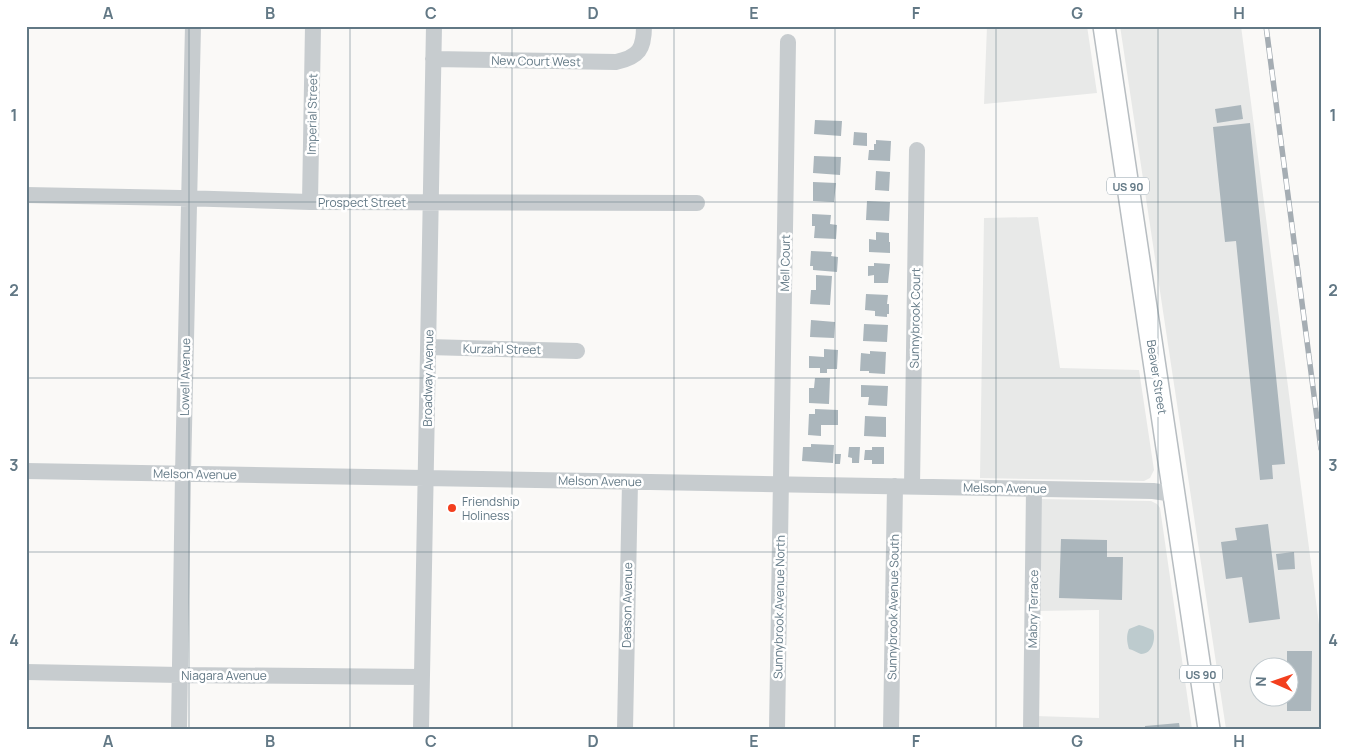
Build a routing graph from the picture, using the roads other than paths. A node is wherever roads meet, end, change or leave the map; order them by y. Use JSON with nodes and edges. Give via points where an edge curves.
{"nodes":[{"id":1,"x":193,"y":26,"type":"edge"},
{"id":2,"x":313,"y":26,"type":"edge"},
{"id":3,"x":434,"y":26,"type":"edge"},
{"id":4,"x":644,"y":26,"type":"edge"},
{"id":5,"x":1104,"y":26,"type":"edge"},
{"id":6,"x":788,"y":42,"type":"dead end"},
{"id":7,"x":433,"y":59,"type":"junction"},
{"id":8,"x":917,"y":150,"type":"dead end"},
{"id":9,"x":26,"y":195,"type":"edge"},
{"id":10,"x":190,"y":198,"type":"junction"},
{"id":11,"x":310,"y":202,"type":"junction"},
{"id":12,"x":431,"y":203,"type":"junction"},
{"id":13,"x":697,"y":204,"type":"dead end"},
{"id":14,"x":428,"y":348,"type":"junction"},
{"id":15,"x":576,"y":351,"type":"dead end"},
{"id":16,"x":26,"y":471,"type":"edge"},
{"id":17,"x":183,"y":474,"type":"junction"},
{"id":18,"x":426,"y":478,"type":"junction"},
{"id":19,"x":630,"y":482,"type":"junction"},
{"id":20,"x":782,"y":484,"type":"junction"},
{"id":21,"x":895,"y":486,"type":"junction"},
{"id":22,"x":912,"y":486,"type":"junction"},
{"id":23,"x":1034,"y":489,"type":"junction"},
{"id":24,"x":1174,"y":494,"type":"junction"},
{"id":25,"x":26,"y":672,"type":"edge"},
{"id":26,"x":180,"y":675,"type":"junction"},
{"id":27,"x":422,"y":677,"type":"junction"},
{"id":28,"x":179,"y":729,"type":"edge"},
{"id":29,"x":421,"y":729,"type":"edge"},
{"id":30,"x":625,"y":729,"type":"edge"},
{"id":31,"x":777,"y":729,"type":"edge"},
{"id":32,"x":891,"y":729,"type":"edge"},
{"id":33,"x":1031,"y":729,"type":"edge"},
{"id":34,"x":1209,"y":729,"type":"edge"}],
"edges":[{"from":1,"to":10,"type":"street","name":"Lowell Avenue"},
{"from":2,"to":11,"type":"street","name":"Imperial Street"},
{"from":3,"to":7,"type":"street","name":"Broadway Avenue"},
{"from":4,"to":7,"type":"street","name":"New Court West","via":[[642,46],[637,54],[616,62]]},
{"from":5,"to":24,"type":"main road","name":"Beaver Street","number":"US 90"},
{"from":6,"to":20,"type":"street","name":"Mell Court"},
{"from":7,"to":12,"type":"street","name":"Broadway Avenue"},
{"from":8,"to":22,"type":"street","name":"Sunnybrook Court"},
{"from":9,"to":10,"type":"street","name":"Prospect Street"},
{"from":10,"to":11,"type":"street","name":"Prospect Street"},
{"from":10,"to":17,"type":"street","name":"Lowell Avenue"},
{"from":11,"to":12,"type":"street","name":"Prospect Street"},
{"from":12,"to":13,"type":"street","name":"Prospect Street"},
{"from":12,"to":14,"type":"street","name":"Broadway Avenue"},
{"from":14,"to":15,"type":"street","name":"Kurzahl Street"},
{"from":14,"to":18,"type":"street","name":"Broadway Avenue"},
{"from":16,"to":17,"type":"street","name":"Melson Avenue"},
{"from":17,"to":18,"type":"street","name":"Melson Avenue"},
{"from":17,"to":26,"type":"street","name":"Lowell Avenue"},
{"from":18,"to":19,"type":"street","name":"Melson Avenue"},
{"from":18,"to":27,"type":"street","name":"Broadway Avenue"},
{"from":19,"to":20,"type":"street","name":"Melson Avenue"},
{"from":19,"to":30,"type":"street","name":"Deason Avenue"},
{"from":20,"to":21,"type":"street","name":"Melson Avenue"},
{"from":20,"to":31,"type":"street","name":"Sunnybrook Avenue North"},
{"from":21,"to":22,"type":"street","name":"Melson Avenue"},
{"from":21,"to":32,"type":"street","name":"Sunnybrook Avenue South"},
{"from":22,"to":23,"type":"street","name":"Melson Avenue"},
{"from":23,"to":24,"type":"street","name":"Melson Avenue"},
{"from":23,"to":33,"type":"street","name":"Mabry Terrace"},
{"from":24,"to":34,"type":"main road","name":"Beaver Street","number":"US 90"},
{"from":25,"to":26,"type":"street","name":"Niagara Avenue"},
{"from":26,"to":27,"type":"street","name":"Niagara Avenue"},
{"from":26,"to":28,"type":"street","name":"Lowell Avenue"},
{"from":27,"to":29,"type":"street","name":"Broadway Avenue"}]}
